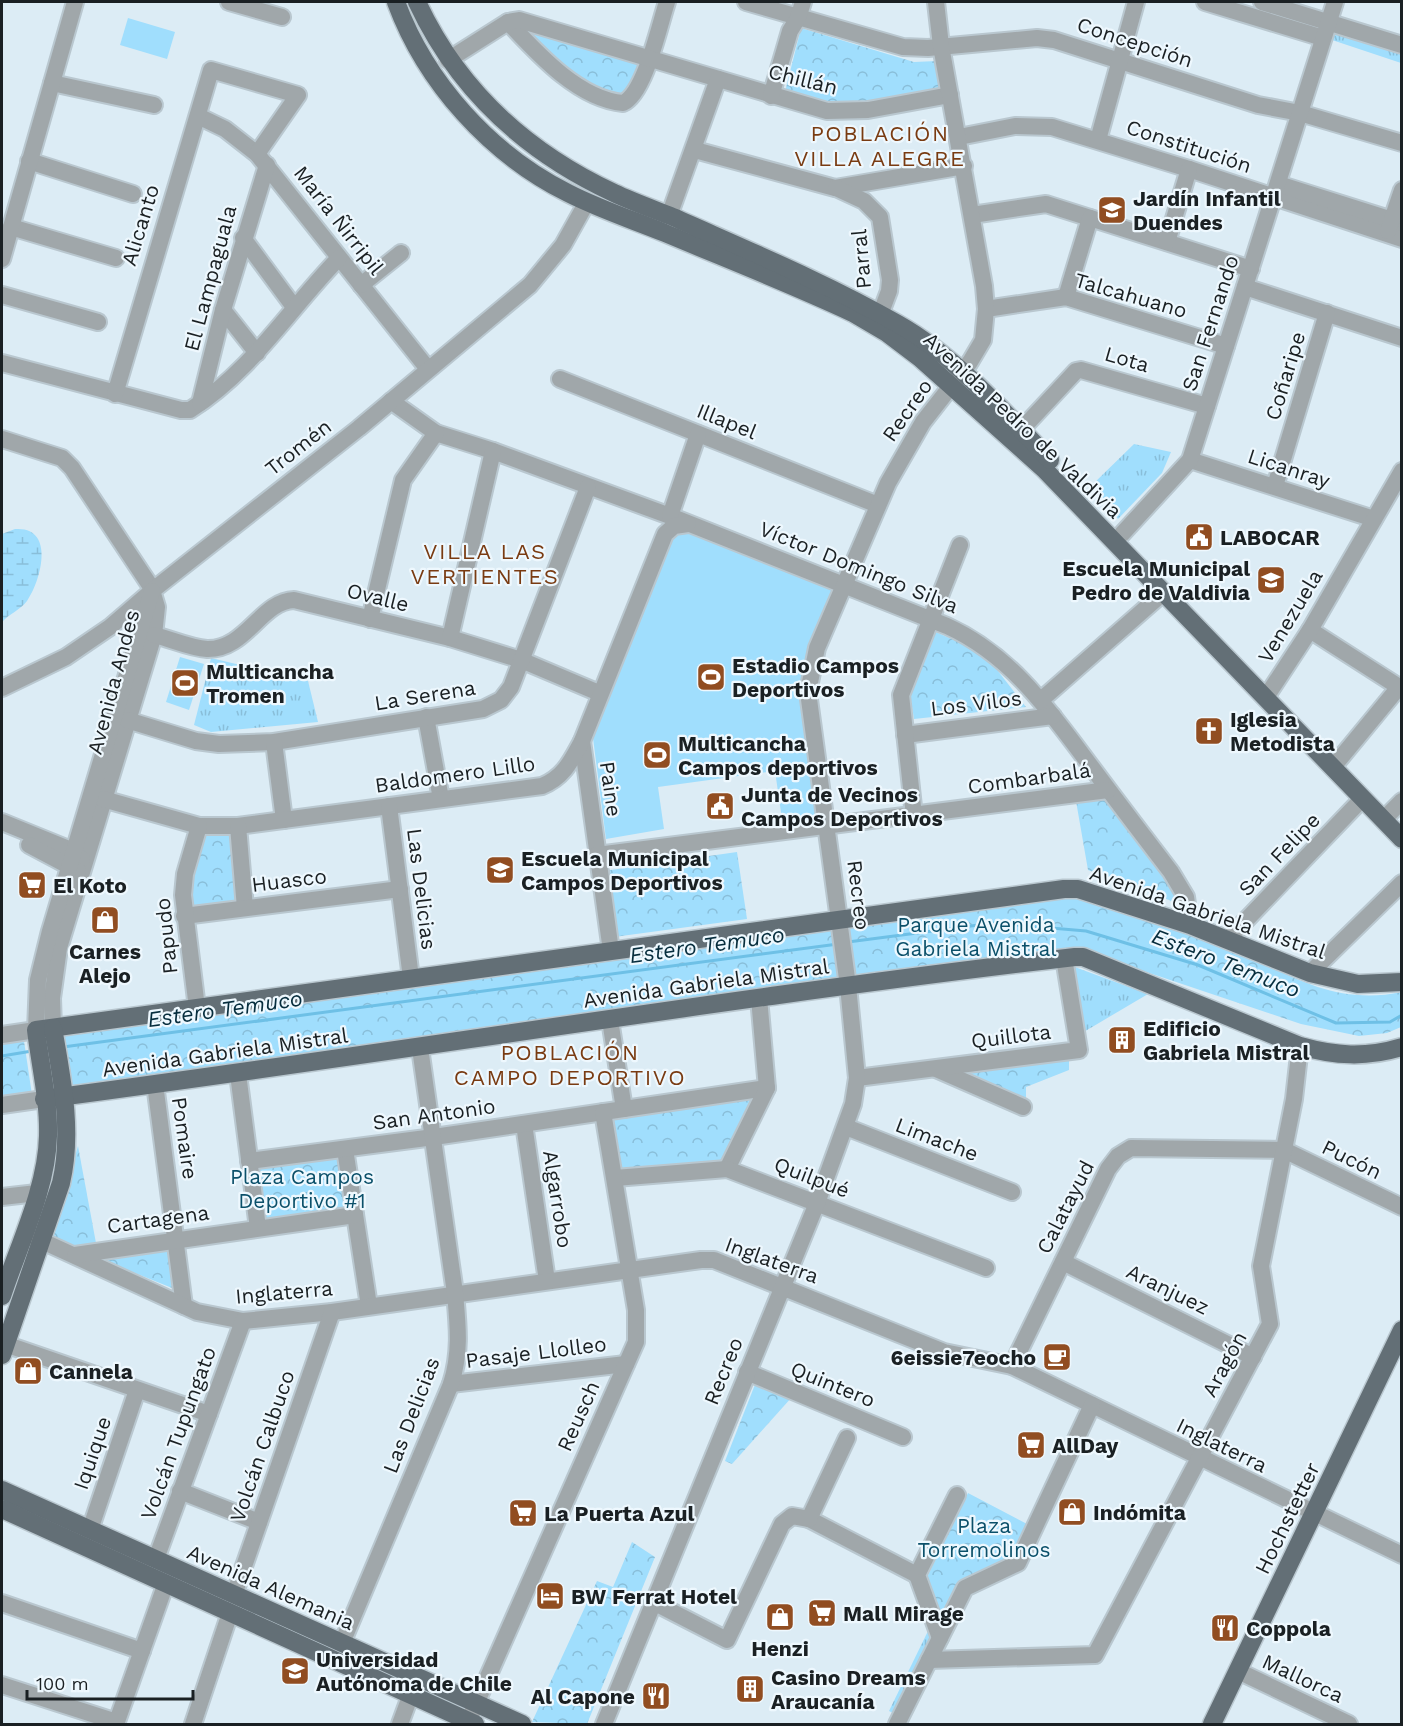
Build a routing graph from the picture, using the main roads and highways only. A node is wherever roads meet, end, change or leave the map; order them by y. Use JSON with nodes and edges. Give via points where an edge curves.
{"nodes":[{"id":1,"x":396,"y":2,"type":"edge"},
{"id":2,"x":417,"y":2,"type":"edge"},
{"id":3,"x":562,"y":165,"type":"junction"},
{"id":4,"x":587,"y":202,"type":"junction"},
{"id":5,"x":957,"y":379,"type":"junction"},
{"id":6,"x":1398,"y":812,"type":"edge"},
{"id":7,"x":1401,"y":839,"type":"edge"},
{"id":8,"x":1401,"y":982,"type":"edge"},
{"id":9,"x":45,"y":1034,"type":"junction"},
{"id":10,"x":1401,"y":1047,"type":"edge"},
{"id":11,"x":63,"y":1097,"type":"junction"},
{"id":12,"x":44,"y":1099,"type":"junction"},
{"id":13,"x":2,"y":1296,"type":"edge"},
{"id":14,"x":1401,"y":1330,"type":"edge"},
{"id":15,"x":3,"y":1349,"type":"edge"},
{"id":16,"x":2,"y":1490,"type":"edge"},
{"id":17,"x":2,"y":1509,"type":"edge"},
{"id":18,"x":182,"y":1572,"type":"junction"},
{"id":19,"x":166,"y":1583,"type":"junction"},
{"id":20,"x":342,"y":1643,"type":"junction"},
{"id":21,"x":346,"y":1666,"type":"junction"},
{"id":22,"x":471,"y":1723,"type":"edge"},
{"id":23,"x":1213,"y":1724,"type":"edge"},
{"id":24,"x":522,"y":1725,"type":"edge"}],
"edges":[{"from":1,"to":4,"type":"main road","name":"Avenida Pedro de Valdivia","via":[[432,71],[478,127],[529,170]]},
{"from":2,"to":3,"type":"main road","name":"Avenida Pedro de Valdivia","via":[[448,60],[474,93],[500,120]]},
{"from":3,"to":4,"type":"main road","via":[[586,191]]},
{"from":3,"to":5,"type":"main road","name":"Avenida Pedro de Valdivia","via":[[614,193],[820,284],[880,315],[916,335]]},
{"from":4,"to":5,"type":"main road","name":"Avenida Pedro de Valdivia","via":[[853,313]]},
{"from":5,"to":6,"type":"main road","name":"Avenida Pedro de Valdivia","via":[[1021,430],[1338,761]]},
{"from":5,"to":7,"type":"main road","name":"Avenida Pedro de Valdivia"},
{"from":8,"to":9,"type":"main road","name":"Avenida Gabriela Mistral","via":[[1358,984],[1310,973],[1190,925],[1078,889],[1064,889],[840,923],[197,1008]]},
{"from":9,"to":11,"type":"main road","name":"Avenida Andes","via":[[58,1066]]},
{"from":9,"to":12,"type":"main road","name":"Avenida Andes","via":[[40,1064]]},
{"from":10,"to":11,"type":"main road","name":"Avenida Gabriela Mistral","via":[[1358,1056],[1329,1055],[1083,957],[759,998]]},
{"from":11,"to":12,"type":"main road","name":"Avenida Gabriela Mistral"},
{"from":11,"to":15,"type":"main road","name":"Avenida Andes","via":[[68,1132],[66,1158]]},
{"from":12,"to":13,"type":"main road","name":"Avenida Andes","via":[[48,1146],[37,1193]]},
{"from":14,"to":23,"type":"main road","name":"Hochstetter"},
{"from":16,"to":18,"type":"main road","name":"Avenida Alemania"},
{"from":17,"to":19,"type":"main road","name":"Avenida Alemania"},
{"from":18,"to":19,"type":"main road"},
{"from":18,"to":20,"type":"main road","name":"Avenida Alemania"},
{"from":19,"to":21,"type":"main road","name":"Avenida Alemania"},
{"from":20,"to":21,"type":"main road"},
{"from":20,"to":24,"type":"main road","name":"Avenida Alemania"},
{"from":21,"to":22,"type":"main road","name":"Avenida Alemania"}]}
